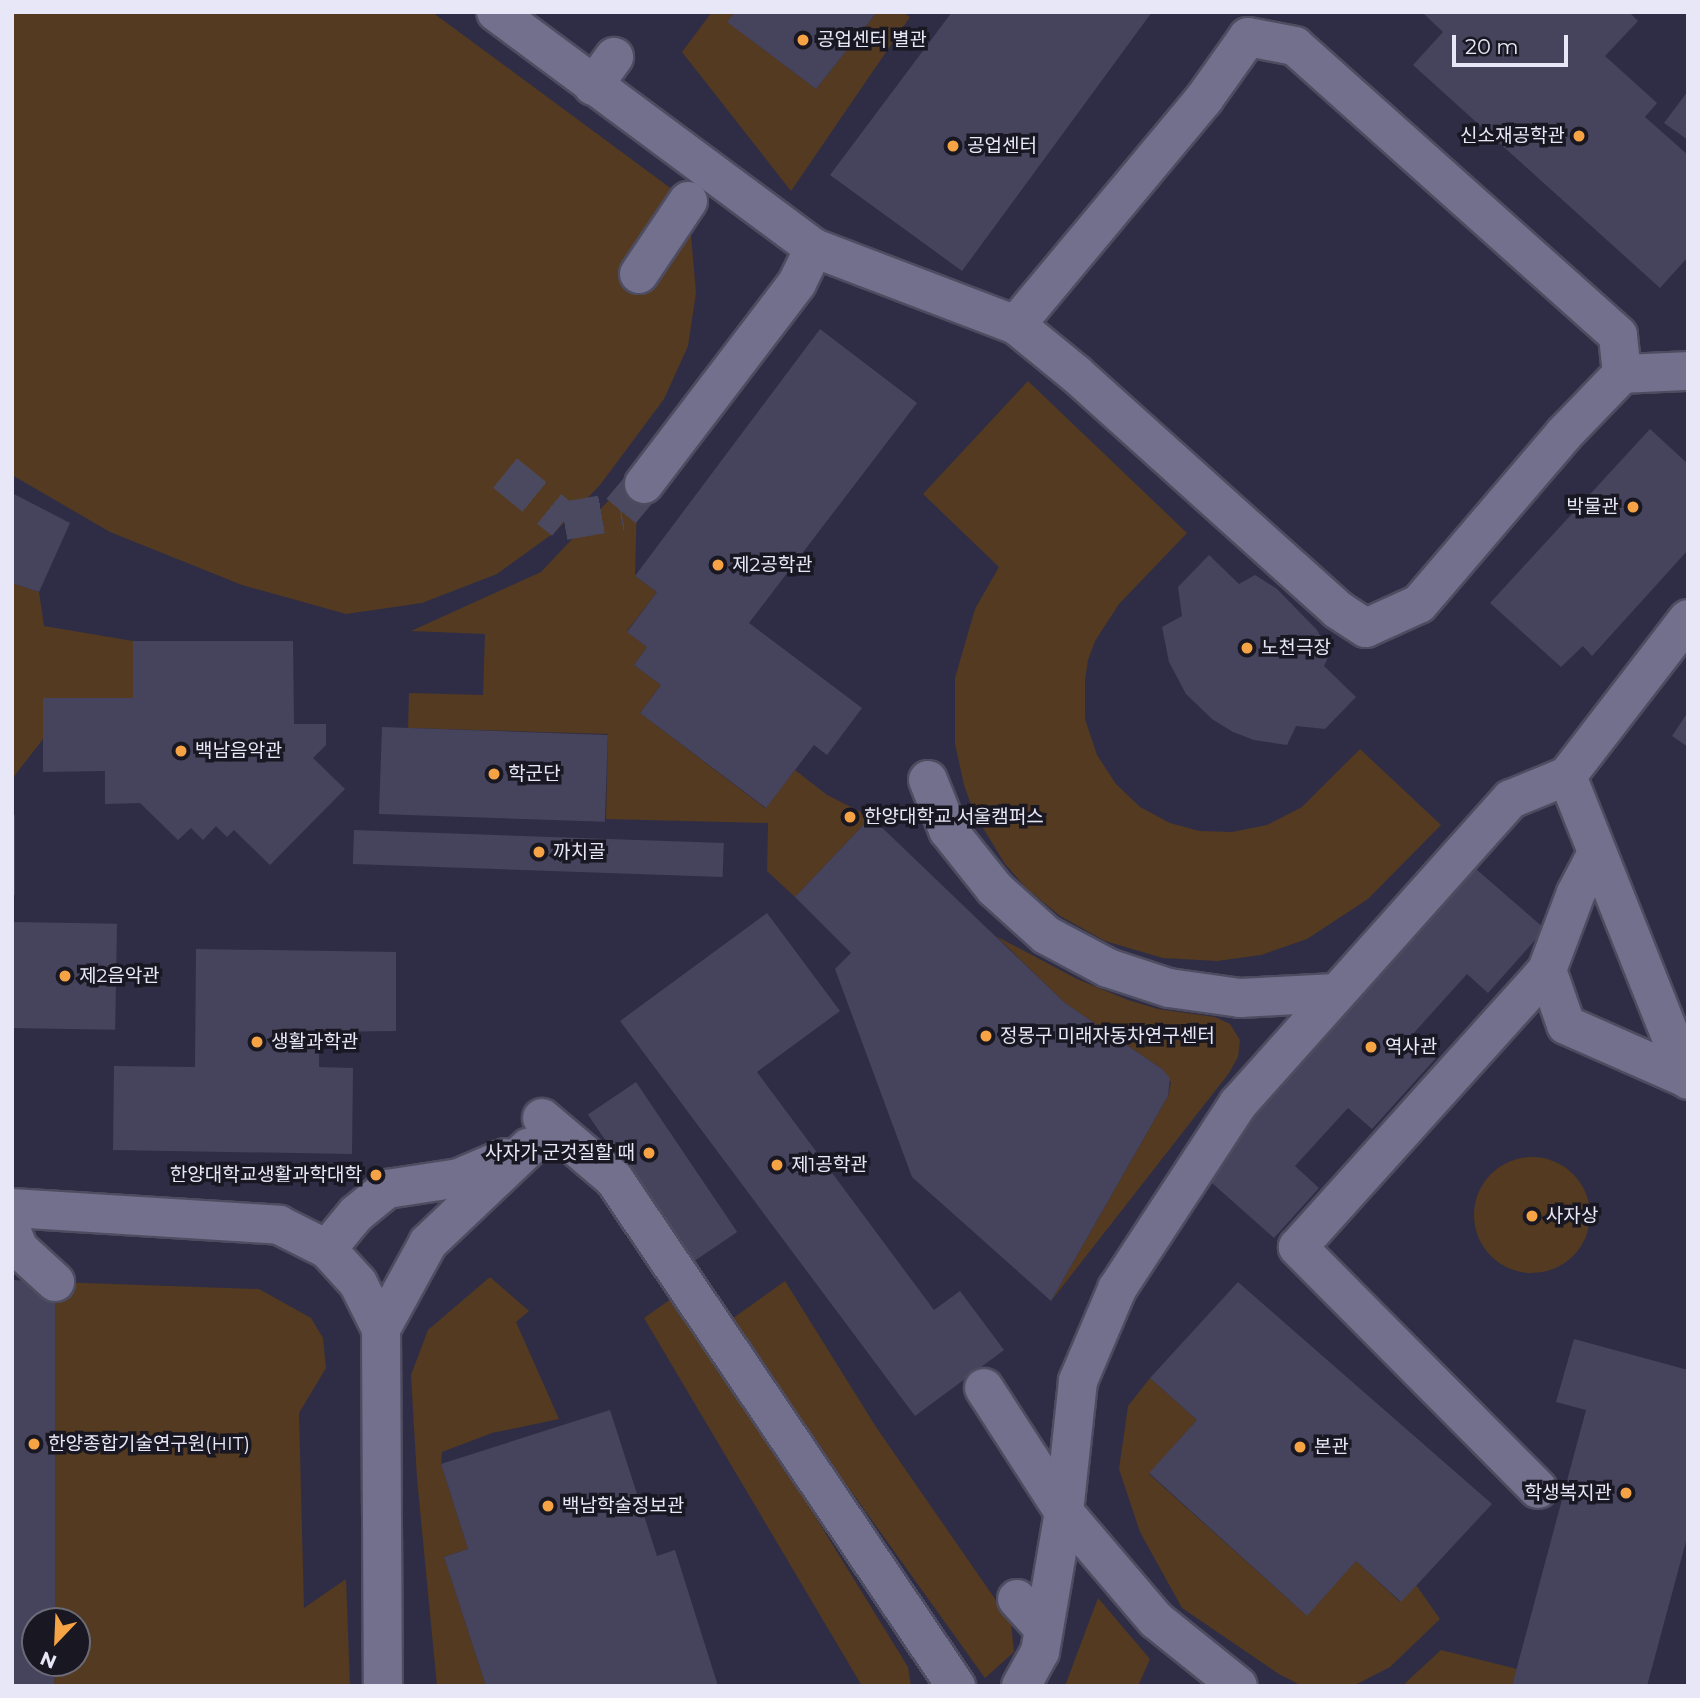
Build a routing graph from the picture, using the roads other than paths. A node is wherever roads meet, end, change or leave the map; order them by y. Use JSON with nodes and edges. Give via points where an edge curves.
{"nodes":[{"id":1,"x":496,"y":12,"type":"edge"},
{"id":2,"x":1292,"y":29,"type":"edge"},
{"id":3,"x":688,"y":201,"type":"dead end"},
{"id":4,"x":814,"y":248,"type":"junction"},
{"id":5,"x":639,"y":274,"type":"dead end"},
{"id":6,"x":1016,"y":325,"type":"junction"},
{"id":7,"x":1688,"y":371,"type":"edge"},
{"id":8,"x":1622,"y":374,"type":"junction"},
{"id":9,"x":644,"y":484,"type":"tunnel mouth"},
{"id":10,"x":1688,"y":620,"type":"edge"},
{"id":11,"x":1567,"y":776,"type":"junction"},
{"id":12,"x":928,"y":780,"type":"dead end"},
{"id":13,"x":1597,"y":853,"type":"junction"},
{"id":14,"x":1547,"y":970,"type":"junction"},
{"id":15,"x":1335,"y":993,"type":"junction"},
{"id":16,"x":1686,"y":1079,"type":"edge"},
{"id":17,"x":542,"y":1118,"type":"dead end"},
{"id":18,"x":12,"y":1208,"type":"edge"},
{"id":19,"x":12,"y":1232,"type":"edge"},
{"id":20,"x":327,"y":1250,"type":"junction"},
{"id":21,"x":55,"y":1282,"type":"dead end"},
{"id":22,"x":381,"y":1329,"type":"junction"},
{"id":23,"x":984,"y":1388,"type":"dead end"},
{"id":24,"x":1538,"y":1489,"type":"dead end"},
{"id":25,"x":1064,"y":1512,"type":"junction"},
{"id":26,"x":1017,"y":1599,"type":"dead end"},
{"id":27,"x":1044,"y":1629,"type":"junction"},
{"id":28,"x":383,"y":1686,"type":"edge"},
{"id":29,"x":956,"y":1686,"type":"edge"},
{"id":30,"x":1021,"y":1686,"type":"edge"},
{"id":31,"x":1238,"y":1686,"type":"edge"}],
"edges":[{"from":1,"to":4,"type":"street","via":[[604,71]]},
{"from":2,"to":6,"type":"street","via":[[1248,37],[1204,99]]},
{"from":2,"to":8,"type":"street","via":[[1618,335]]},
{"from":3,"to":5,"type":"street"},
{"from":4,"to":6,"type":"street"},
{"from":4,"to":9,"type":"street","via":[[797,283]]},
{"from":6,"to":8,"type":"street","via":[[1076,373],[1338,610],[1366,628],[1419,604],[1564,434]]},
{"from":7,"to":8,"type":"street"},
{"from":10,"to":11,"type":"street"},
{"from":11,"to":13,"type":"street"},
{"from":11,"to":15,"type":"street","via":[[1511,799]]},
{"from":12,"to":15,"type":"street","via":[[948,830],[995,889],[1046,935],[1108,968],[1169,988],[1240,998]]},
{"from":13,"to":14,"type":"street","via":[[1576,893]]},
{"from":13,"to":16,"type":"street"},
{"from":14,"to":16,"type":"street","via":[[1566,1025]]},
{"from":14,"to":24,"type":"street","via":[[1298,1247]]},
{"from":15,"to":25,"type":"street","via":[[1238,1104],[1117,1289],[1079,1381]]},
{"from":17,"to":29,"type":"street","via":[[614,1179]]},
{"from":18,"to":20,"type":"street","via":[[279,1225]]},
{"from":19,"to":21,"type":"street","via":[[19,1249]]},
{"from":20,"to":22,"type":"street","via":[[358,1283]]},
{"from":20,"to":22,"type":"street","via":[[356,1214],[387,1189],[459,1178],[529,1147],[428,1243]]},
{"from":22,"to":28,"type":"street"},
{"from":23,"to":25,"type":"street"},
{"from":25,"to":27,"type":"street"},
{"from":25,"to":31,"type":"street","via":[[1156,1620]]},
{"from":26,"to":27,"type":"street"},
{"from":27,"to":30,"type":"street","via":[[1040,1652]]}]}
